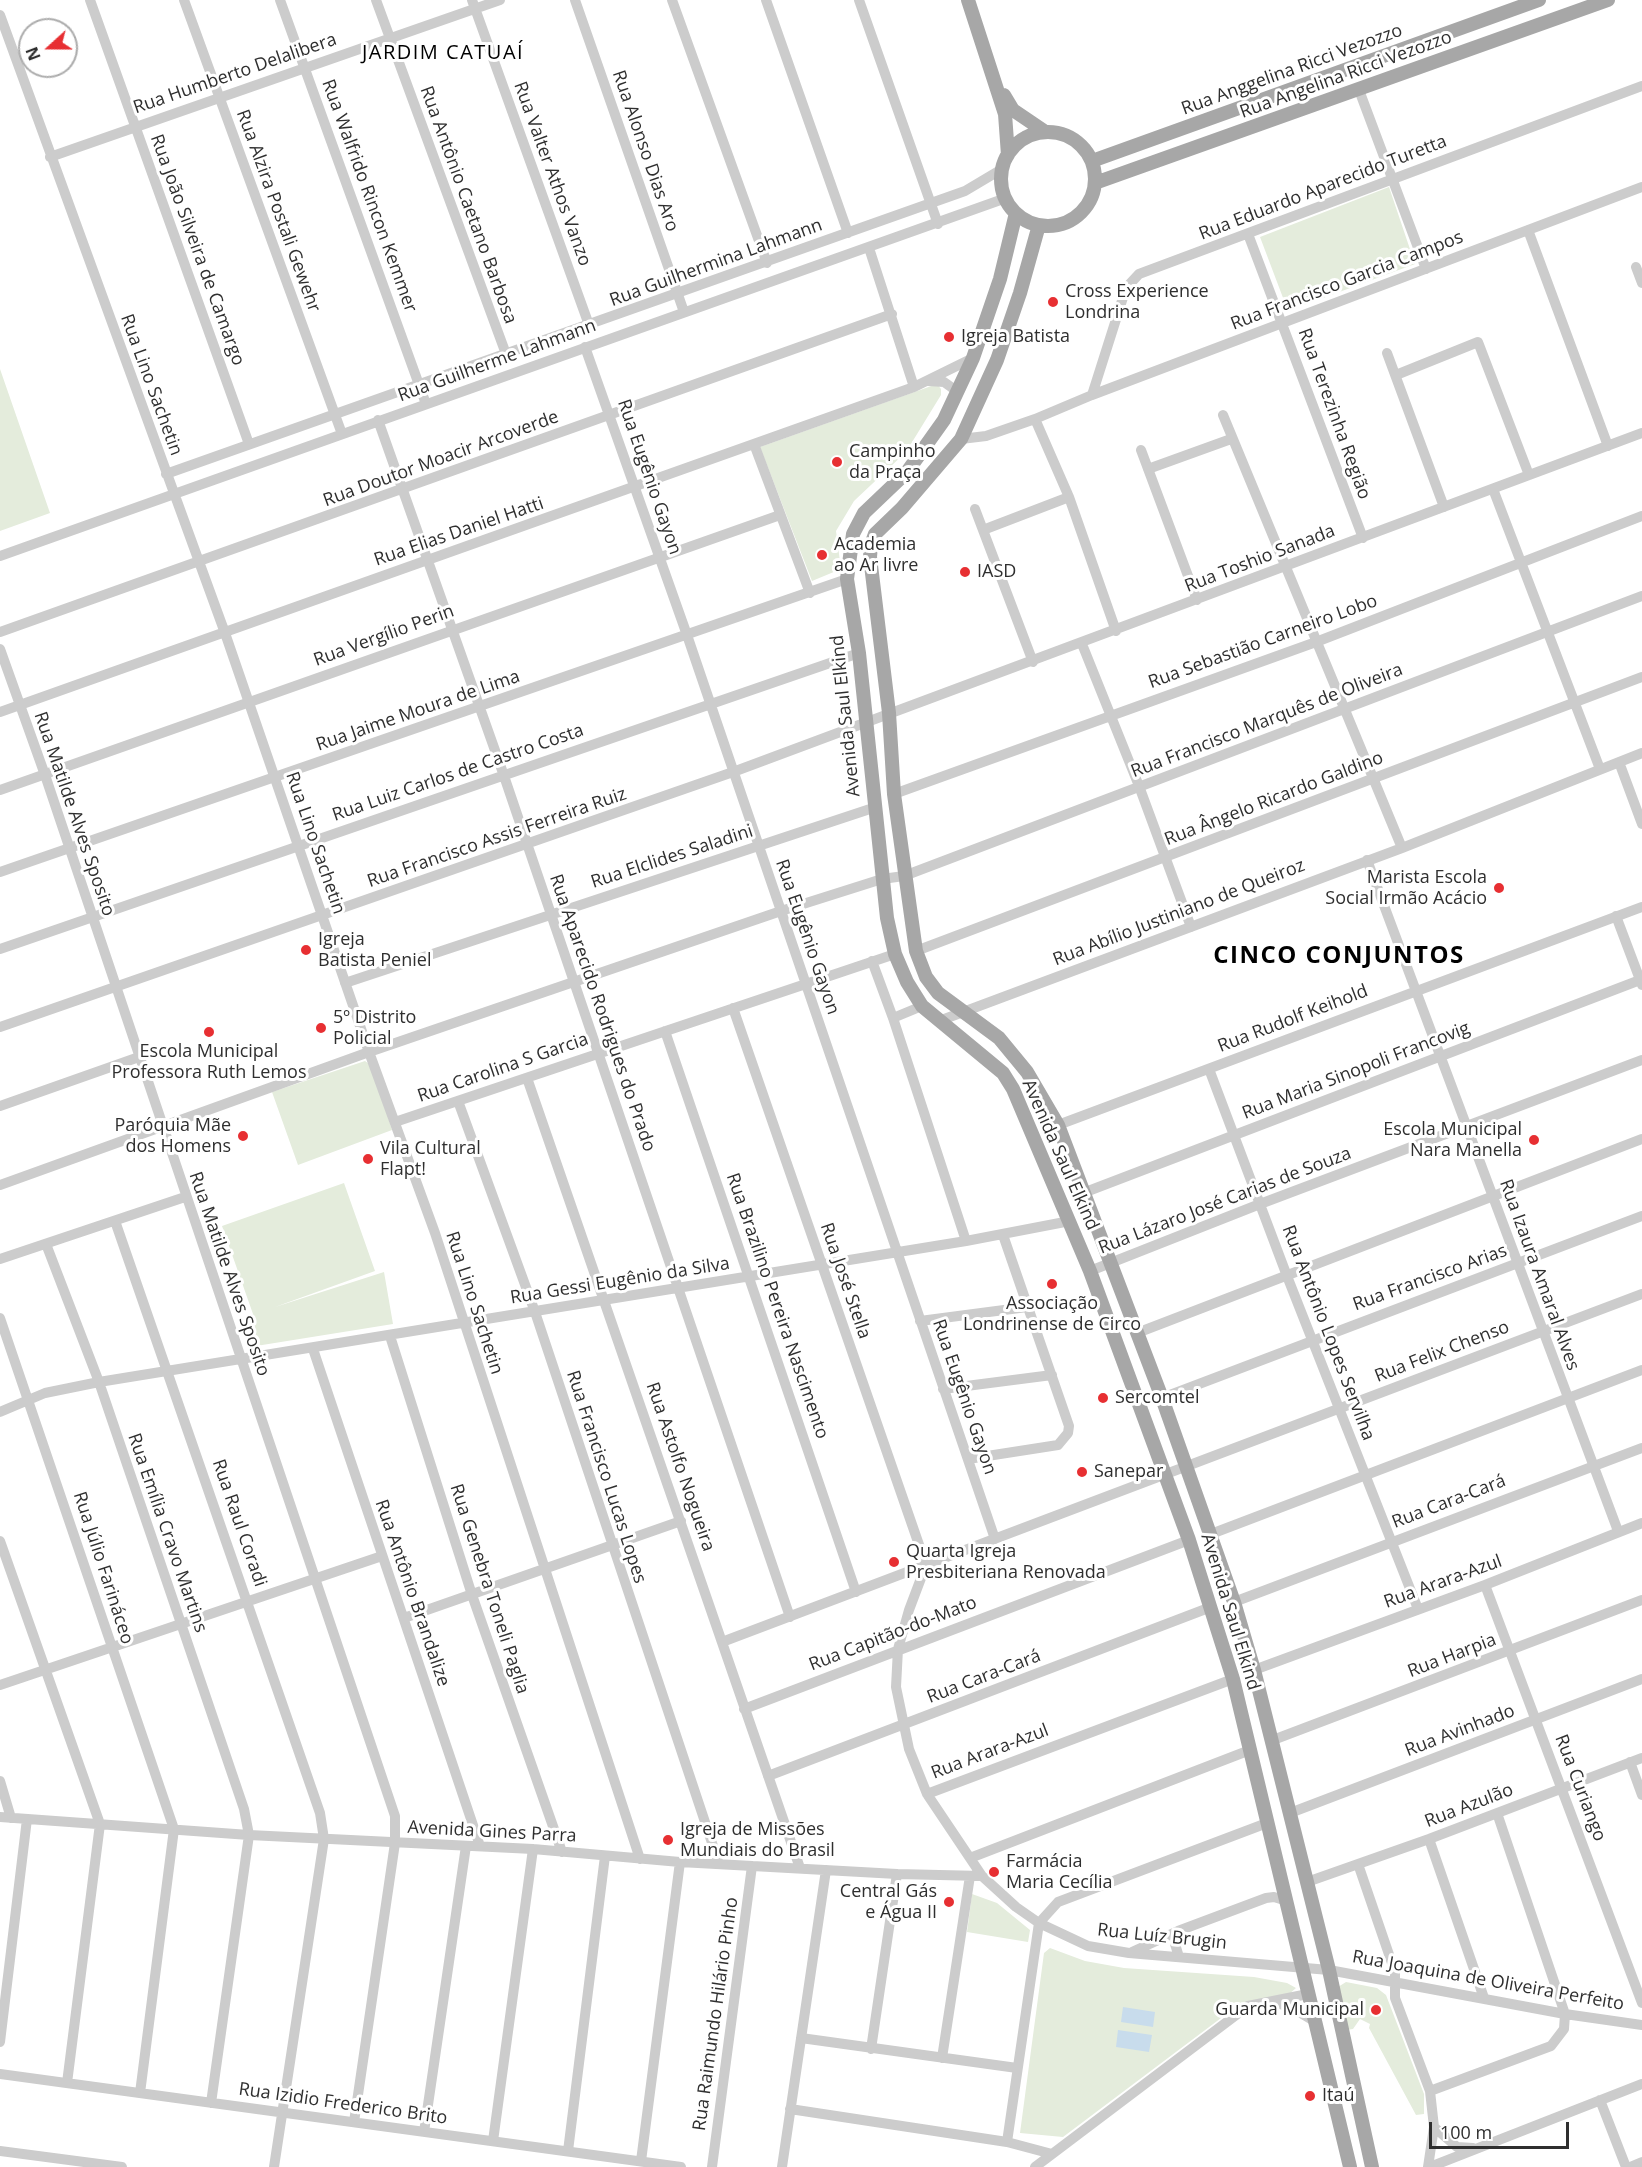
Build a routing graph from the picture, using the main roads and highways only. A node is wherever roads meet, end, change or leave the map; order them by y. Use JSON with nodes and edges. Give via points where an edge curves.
{"nodes":[{"id":1,"x":968,"y":0,"type":"edge"},
{"id":2,"x":1539,"y":0,"type":"edge"},
{"id":3,"x":1608,"y":0,"type":"edge"},
{"id":4,"x":1374,"y":59,"type":"junction"},
{"id":5,"x":996,"y":81,"type":"junction"},
{"id":6,"x":1382,"y":82,"type":"junction"},
{"id":7,"x":1044,"y":131,"type":"junction"},
{"id":8,"x":1008,"y":155,"type":"junction"},
{"id":9,"x":1092,"y":161,"type":"junction"},
{"id":10,"x":1095,"y":183,"type":"junction"},
{"id":11,"x":1016,"y":213,"type":"junction"},
{"id":12,"x":1039,"y":225,"type":"junction"},
{"id":13,"x":880,"y":497,"type":"junction"},
{"id":14,"x":897,"y":512,"type":"junction"},
{"id":15,"x":1350,"y":2167,"type":"edge"},
{"id":16,"x":1372,"y":2167,"type":"edge"}],
"edges":[{"from":1,"to":5,"type":"main road"},
{"from":2,"to":4,"type":"main road","name":"Rua Anggelina Ricci Vezozzo"},
{"from":3,"to":6,"type":"main road","name":"Rua Angelina Ricci Vezozzo"},
{"from":4,"to":6,"type":"main road"},
{"from":4,"to":9,"type":"main road","name":"Rua Anggelina Ricci Vezozzo"},
{"from":5,"to":7,"type":"main road","via":[[1013,110]]},
{"from":5,"to":8,"type":"main road","via":[[1005,114]]},
{"from":6,"to":10,"type":"main road","name":"Rua Angelina Ricci Vezozzo"},
{"from":7,"to":8,"type":"main road","via":[[1017,143]]},
{"from":7,"to":9,"type":"main road","via":[[1073,138]]},
{"from":8,"to":11,"type":"main road","via":[[1002,169],[1002,184]]},
{"from":9,"to":10,"type":"main road"},
{"from":10,"to":12,"type":"main road","via":[[1092,196],[1077,217]]},
{"from":11,"to":12,"type":"main road"},
{"from":11,"to":13,"type":"main road","name":"Avenida Saul Elkind","via":[[1000,279],[958,392],[944,420],[907,472]]},
{"from":12,"to":14,"type":"main road","name":"Avenida Saul Elkind","via":[[997,360],[961,439]]},
{"from":13,"to":14,"type":"main road"},
{"from":13,"to":15,"type":"main road","name":"Avenida Saul Elkind","via":[[864,513],[853,534],[847,579],[859,652],[882,879],[895,954],[922,1006],[1003,1073],[1013,1089],[1090,1271],[1166,1474],[1233,1679]]},
{"from":14,"to":16,"type":"main road","name":"Avenida Saul Elkind","via":[[875,534],[870,557],[889,713],[894,794],[916,951],[926,977],[938,993],[1006,1046],[1027,1072],[1058,1125],[1162,1398],[1254,1670],[1329,1970]]}]}
